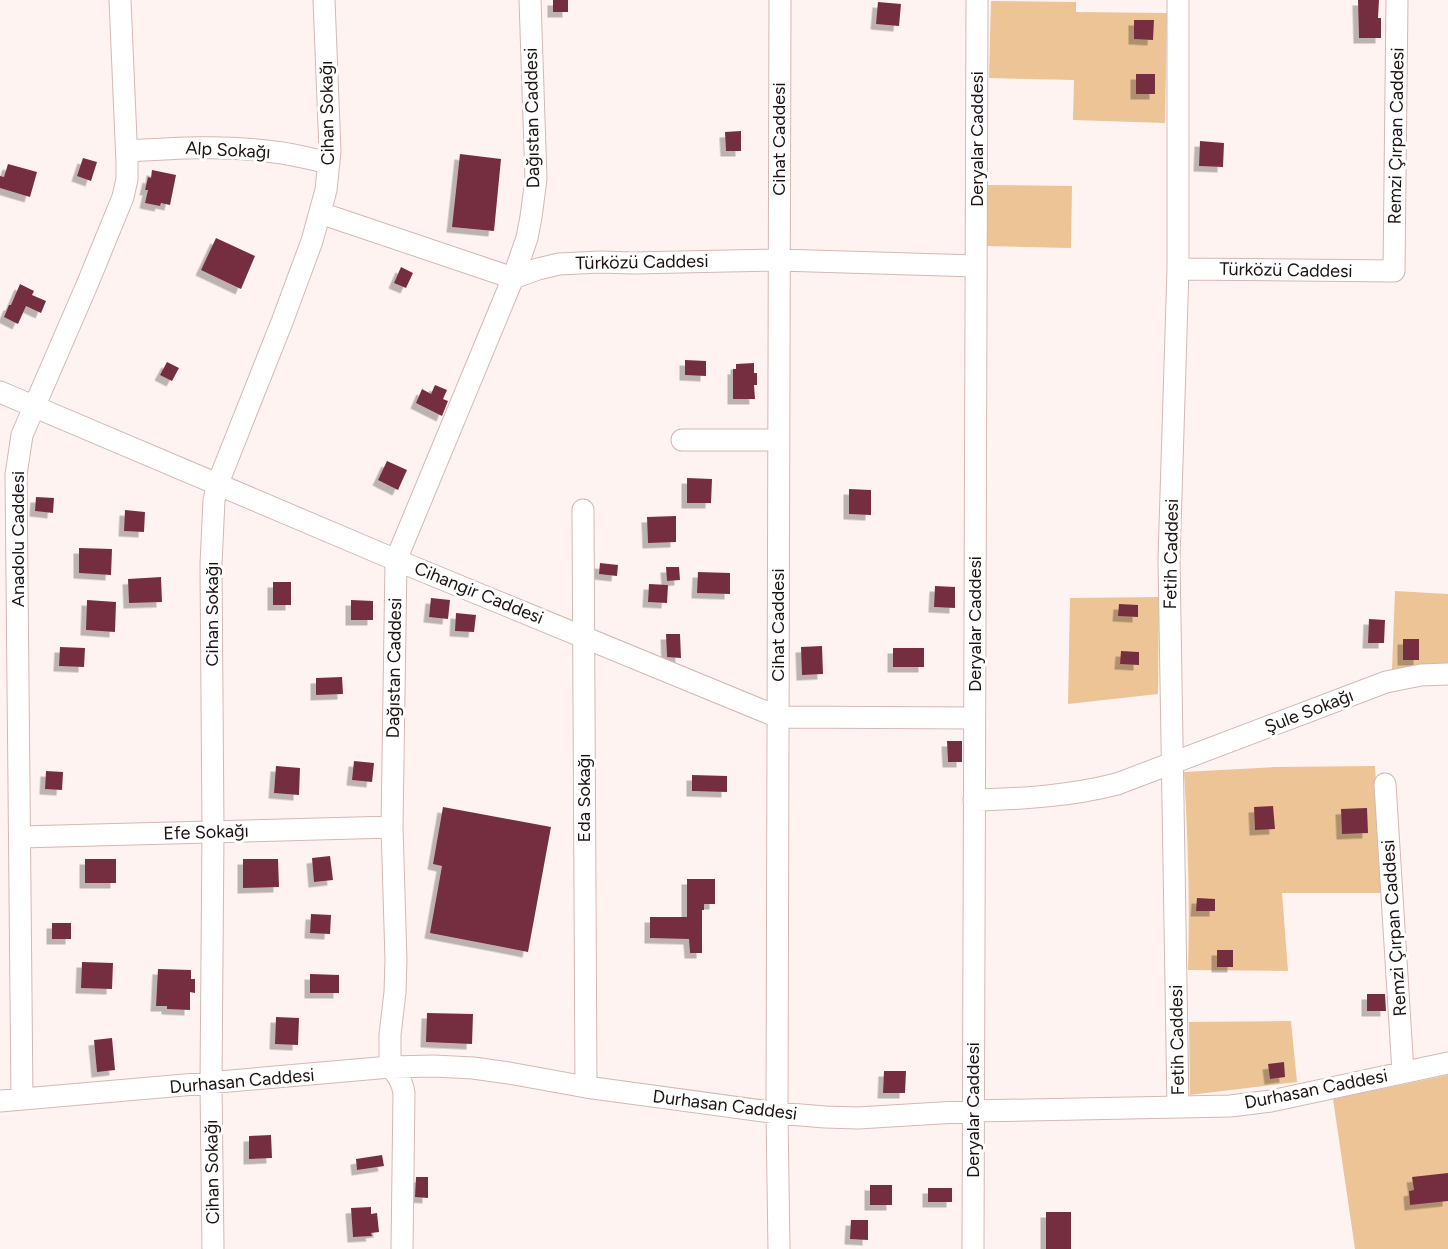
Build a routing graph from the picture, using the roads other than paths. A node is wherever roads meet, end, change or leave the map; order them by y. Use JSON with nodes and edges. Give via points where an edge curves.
{"nodes":[{"id":1,"x":120,"y":0,"type":"edge"},
{"id":2,"x":324,"y":0,"type":"edge"},
{"id":3,"x":530,"y":0,"type":"edge"},
{"id":4,"x":780,"y":0,"type":"edge"},
{"id":5,"x":977,"y":0,"type":"edge"},
{"id":6,"x":1178,"y":0,"type":"edge"},
{"id":7,"x":1397,"y":0,"type":"edge"},
{"id":8,"x":127,"y":151,"type":"junction"},
{"id":9,"x":329,"y":163,"type":"junction"},
{"id":10,"x":320,"y":213,"type":"junction"},
{"id":11,"x":779,"y":260,"type":"junction"},
{"id":12,"x":976,"y":266,"type":"junction"},
{"id":13,"x":1178,"y":269,"type":"junction"},
{"id":14,"x":1394,"y":271,"type":"joint"},
{"id":15,"x":513,"y":278,"type":"junction"},
{"id":16,"x":0,"y":392,"type":"edge"},
{"id":17,"x":34,"y":406,"type":"junction"},
{"id":18,"x":682,"y":440,"type":"dead end"},
{"id":19,"x":778,"y":440,"type":"junction"},
{"id":20,"x":218,"y":483,"type":"junction"},
{"id":21,"x":583,"y":510,"type":"dead end"},
{"id":22,"x":396,"y":560,"type":"junction"},
{"id":23,"x":584,"y":636,"type":"junction"},
{"id":24,"x":1448,"y":674,"type":"edge"},
{"id":25,"x":778,"y":717,"type":"junction"},
{"id":26,"x":974,"y":718,"type":"junction"},
{"id":27,"x":1173,"y":763,"type":"junction"},
{"id":28,"x":1385,"y":784,"type":"dead end"},
{"id":29,"x":974,"y":800,"type":"junction"},
{"id":30,"x":392,"y":827,"type":"junction"},
{"id":31,"x":213,"y":831,"type":"junction"},
{"id":32,"x":20,"y":837,"type":"junction"},
{"id":33,"x":1448,"y":1063,"type":"edge"},
{"id":34,"x":390,"y":1067,"type":"junction"},
{"id":35,"x":1403,"y":1072,"type":"junction"},
{"id":36,"x":211,"y":1084,"type":"junction"},
{"id":37,"x":586,"y":1087,"type":"junction"},
{"id":38,"x":22,"y":1099,"type":"junction"},
{"id":39,"x":0,"y":1101,"type":"edge"},
{"id":40,"x":1178,"y":1107,"type":"junction"},
{"id":41,"x":973,"y":1111,"type":"junction"},
{"id":42,"x":777,"y":1113,"type":"junction"},
{"id":43,"x":213,"y":1249,"type":"edge"},
{"id":44,"x":402,"y":1249,"type":"edge"},
{"id":45,"x":779,"y":1249,"type":"edge"},
{"id":46,"x":973,"y":1249,"type":"edge"}],
"edges":[{"from":1,"to":8,"type":"street","name":"Anadolu Caddesi"},
{"from":2,"to":9,"type":"street","name":"Cihan Sokağı"},
{"from":3,"to":15,"type":"street","name":"Dağıstan Caddesi","via":[[536,179],[527,238]]},
{"from":4,"to":11,"type":"street","name":"Cihat Caddesi"},
{"from":5,"to":12,"type":"street","name":"Deryalar Caddesi"},
{"from":6,"to":13,"type":"street","name":"Fetih Caddesi"},
{"from":7,"to":14,"type":"street","name":"Remzi Çırpan Caddesi"},
{"from":8,"to":9,"type":"street","name":"Alp Sokağı","via":[[236,148]]},
{"from":8,"to":17,"type":"street","name":"Anadolu Caddesi","via":[[123,197]]},
{"from":9,"to":10,"type":"street","name":"Cihan Sokağı"},
{"from":10,"to":15,"type":"street"},
{"from":10,"to":20,"type":"street","name":"Cihan Sokağı"},
{"from":11,"to":12,"type":"street","name":"Türközü Caddesi"},
{"from":11,"to":15,"type":"street","name":"Türközü Caddesi","via":[[559,264]]},
{"from":11,"to":19,"type":"street","name":"Cihat Caddesi"},
{"from":12,"to":26,"type":"street","name":"Deryalar Caddesi"},
{"from":13,"to":14,"type":"street","name":"Türközü Caddesi"},
{"from":13,"to":27,"type":"street","name":"Fetih Caddesi","via":[[1169,560]]},
{"from":15,"to":22,"type":"street","name":"Dağıstan Caddesi"},
{"from":16,"to":17,"type":"street","name":"Cihangir Caddesi"},
{"from":17,"to":20,"type":"street","name":"Cihangir Caddesi"},
{"from":17,"to":32,"type":"street","name":"Anadolu Caddesi","via":[[22,435],[16,475]]},
{"from":18,"to":19,"type":"street"},
{"from":19,"to":25,"type":"street","name":"Cihat Caddesi"},
{"from":20,"to":22,"type":"street","name":"Cihangir Caddesi"},
{"from":20,"to":31,"type":"street","name":"Cihan Sokağı","via":[[211,564]]},
{"from":21,"to":23,"type":"street","name":"Eda Sokağı"},
{"from":22,"to":23,"type":"street","name":"Cihangir Caddesi"},
{"from":22,"to":30,"type":"street","name":"Dağıstan Caddesi"},
{"from":23,"to":25,"type":"street","name":"Cihangir Caddesi"},
{"from":23,"to":37,"type":"street","name":"Eda Sokağı"},
{"from":24,"to":27,"type":"street","name":"Şule Sokağı","via":[[1386,682]]},
{"from":25,"to":26,"type":"street","name":"Cihangir Caddesi"},
{"from":25,"to":42,"type":"street","name":"Cihat Caddesi"},
{"from":26,"to":29,"type":"street","name":"Deryalar Caddesi"},
{"from":27,"to":29,"type":"street","name":"Şule Sokağı","via":[[1087,792]]},
{"from":27,"to":40,"type":"street","name":"Fetih Caddesi"},
{"from":28,"to":35,"type":"street","name":"Remzi Çırpan Caddesi"},
{"from":29,"to":41,"type":"street","name":"Deryalar Caddesi"},
{"from":30,"to":31,"type":"street","name":"Efe Sokağı"},
{"from":30,"to":34,"type":"street","name":"Dağıstan Caddesi","via":[[396,960]]},
{"from":31,"to":32,"type":"street","name":"Efe Sokağı"},
{"from":31,"to":36,"type":"street","name":"Cihan Sokağı"},
{"from":32,"to":38,"type":"street","name":"Anadolu Caddesi"},
{"from":33,"to":35,"type":"street","name":"Durhasan Caddesi"},
{"from":34,"to":36,"type":"street","name":"Durhasan Caddesi"},
{"from":34,"to":37,"type":"street","name":"Durhasan Caddesi","via":[[473,1068]]},
{"from":34,"to":44,"type":"street","name":"Dağıstan Caddesi","via":[[402,1082],[404,1093]]},
{"from":35,"to":40,"type":"street","name":"Durhasan Caddesi","via":[[1271,1101]]},
{"from":36,"to":38,"type":"street","name":"Durhasan Caddesi"},
{"from":36,"to":43,"type":"street","name":"Cihan Sokağı"},
{"from":37,"to":42,"type":"street","name":"Durhasan Caddesi"},
{"from":38,"to":39,"type":"street","name":"Durhasan Caddesi"},
{"from":40,"to":41,"type":"street","name":"Durhasan Caddesi"},
{"from":41,"to":42,"type":"street","name":"Durhasan Caddesi","via":[[858,1118]]},
{"from":41,"to":46,"type":"street","name":"Deryalar Caddesi"},
{"from":42,"to":45,"type":"street","name":"Cihat Caddesi"}]}
